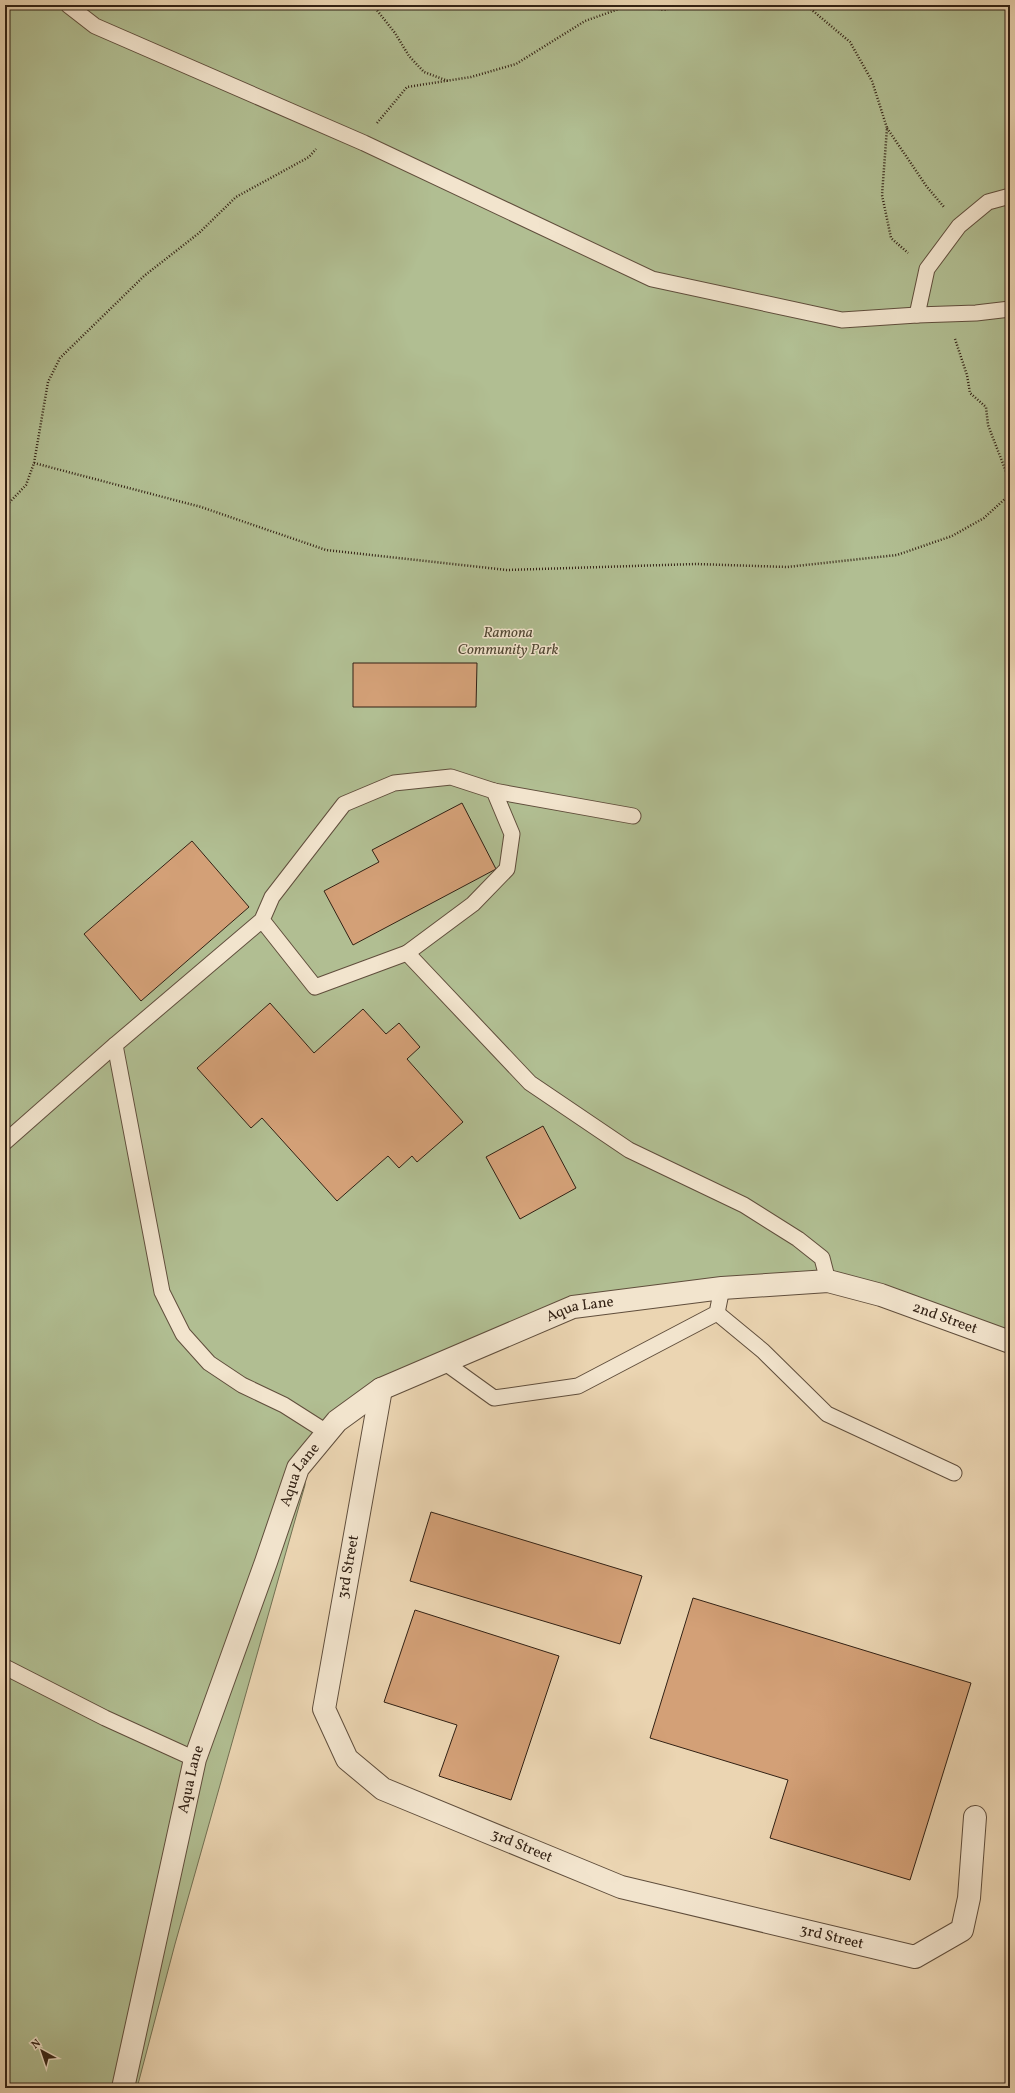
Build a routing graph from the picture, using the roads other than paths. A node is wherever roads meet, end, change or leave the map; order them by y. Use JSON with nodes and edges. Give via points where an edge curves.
{"nodes":[{"id":1,"x":68,"y":5,"type":"edge"},
{"id":2,"x":1010,"y":196,"type":"edge"},
{"id":3,"x":1010,"y":309,"type":"edge"},
{"id":4,"x":916,"y":315,"type":"junction"},
{"id":5,"x":494,"y":791,"type":"junction"},
{"id":6,"x":633,"y":816,"type":"dead end"},
{"id":7,"x":262,"y":920,"type":"junction"},
{"id":8,"x":407,"y":953,"type":"junction"},
{"id":9,"x":115,"y":1045,"type":"junction"},
{"id":10,"x":5,"y":1142,"type":"edge"},
{"id":11,"x":828,"y":1281,"type":"junction"},
{"id":12,"x":722,"y":1288,"type":"junction"},
{"id":13,"x":880,"y":1295,"type":"joint"},
{"id":14,"x":717,"y":1313,"type":"junction"},
{"id":15,"x":1010,"y":1342,"type":"edge"},
{"id":16,"x":444,"y":1362,"type":"junction"},
{"id":17,"x":381,"y":1389,"type":"junction"},
{"id":18,"x":328,"y":1433,"type":"junction"},
{"id":19,"x":954,"y":1473,"type":"dead end"},
{"id":20,"x":5,"y":1666,"type":"edge"},
{"id":21,"x":195,"y":1759,"type":"junction"},
{"id":22,"x":975,"y":1817,"type":"dead end"},
{"id":23,"x":123,"y":2088,"type":"edge"}],
"edges":[{"from":1,"to":4,"type":"lane","via":[[95,26],[332,129],[652,279],[842,320]]},
{"from":2,"to":4,"type":"lane","via":[[988,202],[959,226],[928,269]]},
{"from":3,"to":4,"type":"lane"},
{"from":5,"to":6,"type":"lane"},
{"from":5,"to":7,"type":"lane","via":[[451,777],[394,783],[344,804],[272,897]]},
{"from":5,"to":8,"type":"lane","via":[[512,834],[507,869],[473,904]]},
{"from":7,"to":8,"type":"lane","via":[[315,987]]},
{"from":7,"to":9,"type":"lane"},
{"from":8,"to":11,"type":"lane","via":[[530,1083],[630,1150],[744,1205],[798,1238],[822,1258]]},
{"from":9,"to":10,"type":"lane"},
{"from":9,"to":18,"type":"lane","via":[[162,1292],[183,1334],[209,1363],[222,1372],[242,1385],[284,1405]]},
{"from":11,"to":12,"type":"street","name":"Aqua Lane"},
{"from":11,"to":13,"type":"street","name":"Aqua Lane"},
{"from":12,"to":14,"type":"lane"},
{"from":12,"to":16,"type":"street","name":"Aqua Lane","via":[[573,1307]]},
{"from":13,"to":15,"type":"street","name":"2nd Street"},
{"from":14,"to":16,"type":"lane","via":[[578,1386],[494,1398]]},
{"from":14,"to":19,"type":"lane","via":[[763,1351],[827,1414]]},
{"from":16,"to":17,"type":"street","name":"Aqua Lane"},
{"from":17,"to":18,"type":"street","name":"Aqua Lane","via":[[337,1421]]},
{"from":17,"to":22,"type":"street","name":"3rd Street","via":[[324,1709],[347,1758],[383,1789],[621,1887],[915,1957],[962,1930],[969,1898]]},
{"from":18,"to":21,"type":"street","name":"Aqua Lane","via":[[298,1468]]},
{"from":20,"to":21,"type":"lane","via":[[105,1718]]},
{"from":21,"to":23,"type":"street","name":"Aqua Lane"}]}
